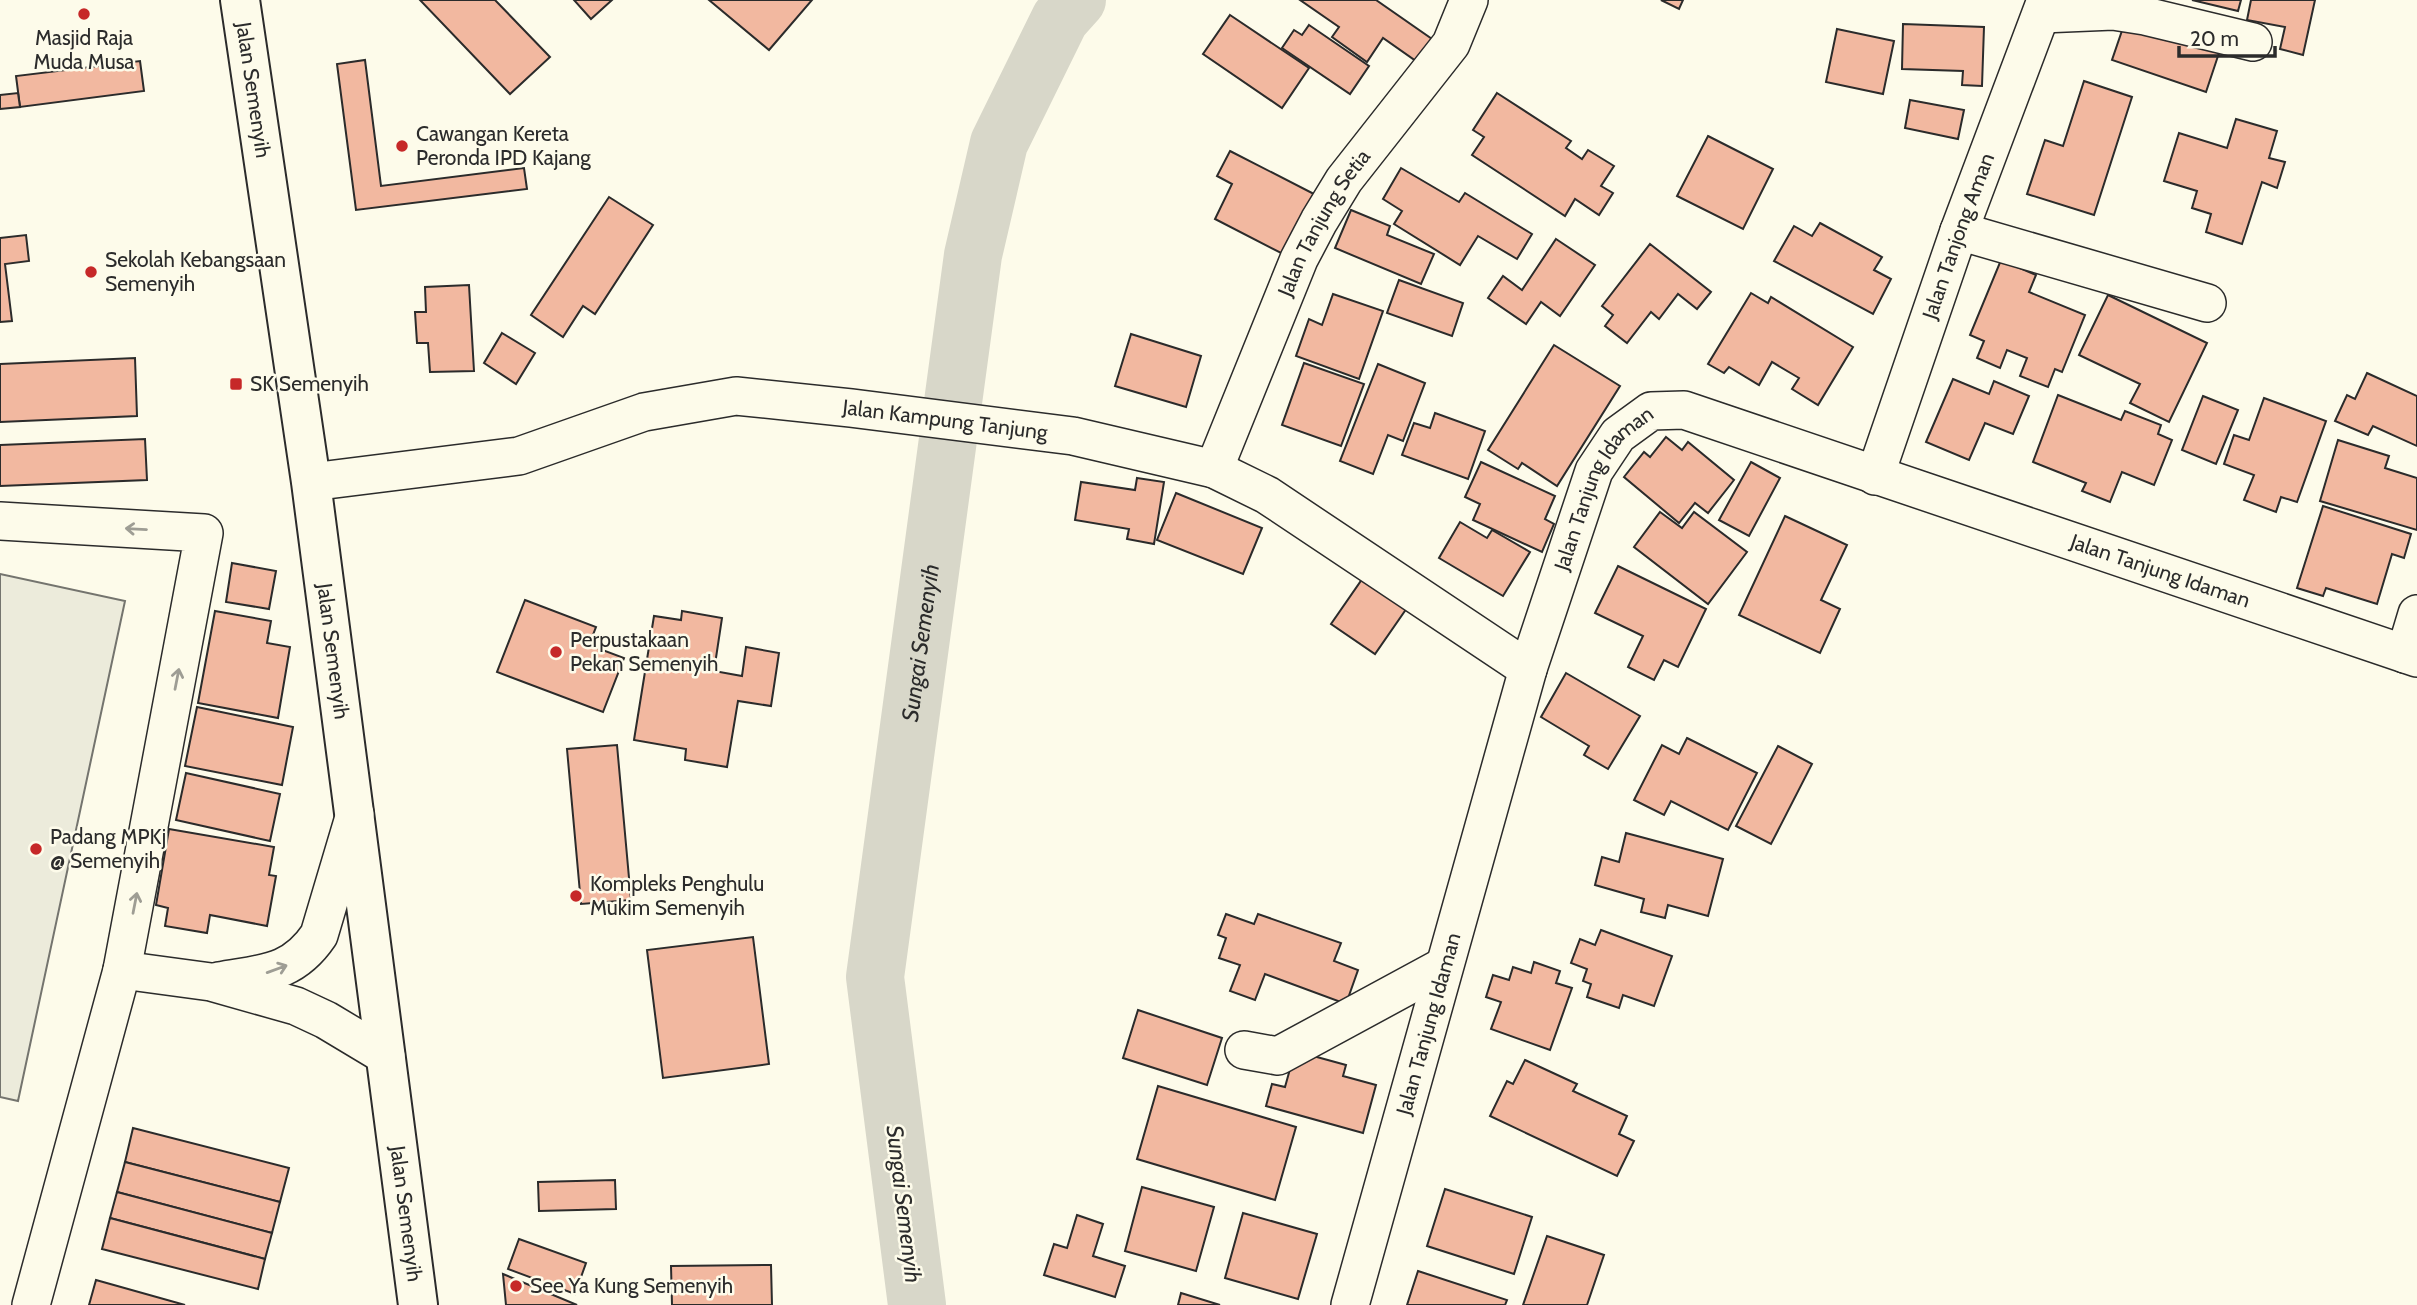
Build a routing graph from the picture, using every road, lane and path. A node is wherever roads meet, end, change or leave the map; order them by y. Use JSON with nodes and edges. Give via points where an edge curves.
{"nodes":[{"id":1,"x":240,"y":0,"type":"edge"},
{"id":2,"x":1469,"y":0,"type":"edge"},
{"id":3,"x":2044,"y":7,"type":"edge"},
{"id":4,"x":2253,"y":42,"type":"dead end"},
{"id":5,"x":1959,"y":231,"type":"junction"},
{"id":6,"x":2207,"y":303,"type":"dead end"},
{"id":7,"x":1214,"y":470,"type":"junction"},
{"id":8,"x":1875,"y":476,"type":"junction"},
{"id":9,"x":311,"y":482,"type":"junction"},
{"id":10,"x":0,"y":521,"type":"edge"},
{"id":11,"x":2417,"y":614,"type":"edge"},
{"id":12,"x":2411,"y":656,"type":"edge"},
{"id":13,"x":1528,"y":669,"type":"junction"},
{"id":14,"x":355,"y":814,"type":"junction"},
{"id":15,"x":1444,"y":966,"type":"junction"},
{"id":16,"x":122,"y":970,"type":"junction"},
{"id":17,"x":211,"y":982,"type":"junction"},
{"id":18,"x":1244,"y":1050,"type":"dead end"},
{"id":19,"x":386,"y":1056,"type":"junction"},
{"id":20,"x":31,"y":1305,"type":"edge"},
{"id":21,"x":418,"y":1305,"type":"edge"},
{"id":22,"x":1350,"y":1305,"type":"edge"}],
"edges":[{"from":1,"to":9,"type":"main road","name":"Jalan Semenyih"},
{"from":2,"to":7,"type":"street","name":"Jalan Tanjung Setia","via":[[1451,44],[1344,180],[1319,221],[1299,259]]},
{"from":3,"to":4,"type":"street","via":[[2145,16]]},
{"from":3,"to":5,"type":"street","name":"Jalan Tanjong Aman"},
{"from":5,"to":6,"type":"street"},
{"from":5,"to":8,"type":"street","name":"Jalan Tanjong Aman"},
{"from":7,"to":9,"type":"street","name":"Jalan Kampung Tanjung","via":[[1073,436],[736,396],[644,412],[519,456]]},
{"from":7,"to":13,"type":"street","name":"Jalan Kampung Tanjung","via":[[1267,495]]},
{"from":8,"to":12,"type":"street","name":"Jalan Tanjung Idaman"},
{"from":8,"to":13,"type":"street","name":"Jalan Tanjung Idaman","via":[[1684,410],[1651,411],[1618,435],[1594,471]]},
{"from":9,"to":14,"type":"main road","name":"Jalan Semenyih"},
{"from":16,"to":10,"type":"street","one_way":true,"via":[[204,533]]},
{"from":11,"to":12,"type":"street"},
{"from":13,"to":15,"type":"street","name":"Jalan Tanjung Idaman"},
{"from":17,"to":14,"type":"street","one_way":true,"via":[[279,971],[307,953],[318,935]]},
{"from":14,"to":19,"type":"main road","name":"Jalan Semenyih"},
{"from":15,"to":18,"type":"street","via":[[1279,1056]]},
{"from":15,"to":22,"type":"street","name":"Jalan Tanjung Idaman"},
{"from":16,"to":17,"type":"street"},
{"from":16,"to":20,"type":"street"},
{"from":17,"to":19,"type":"street","via":[[296,1006]]},
{"from":19,"to":21,"type":"main road","name":"Jalan Semenyih"}]}
